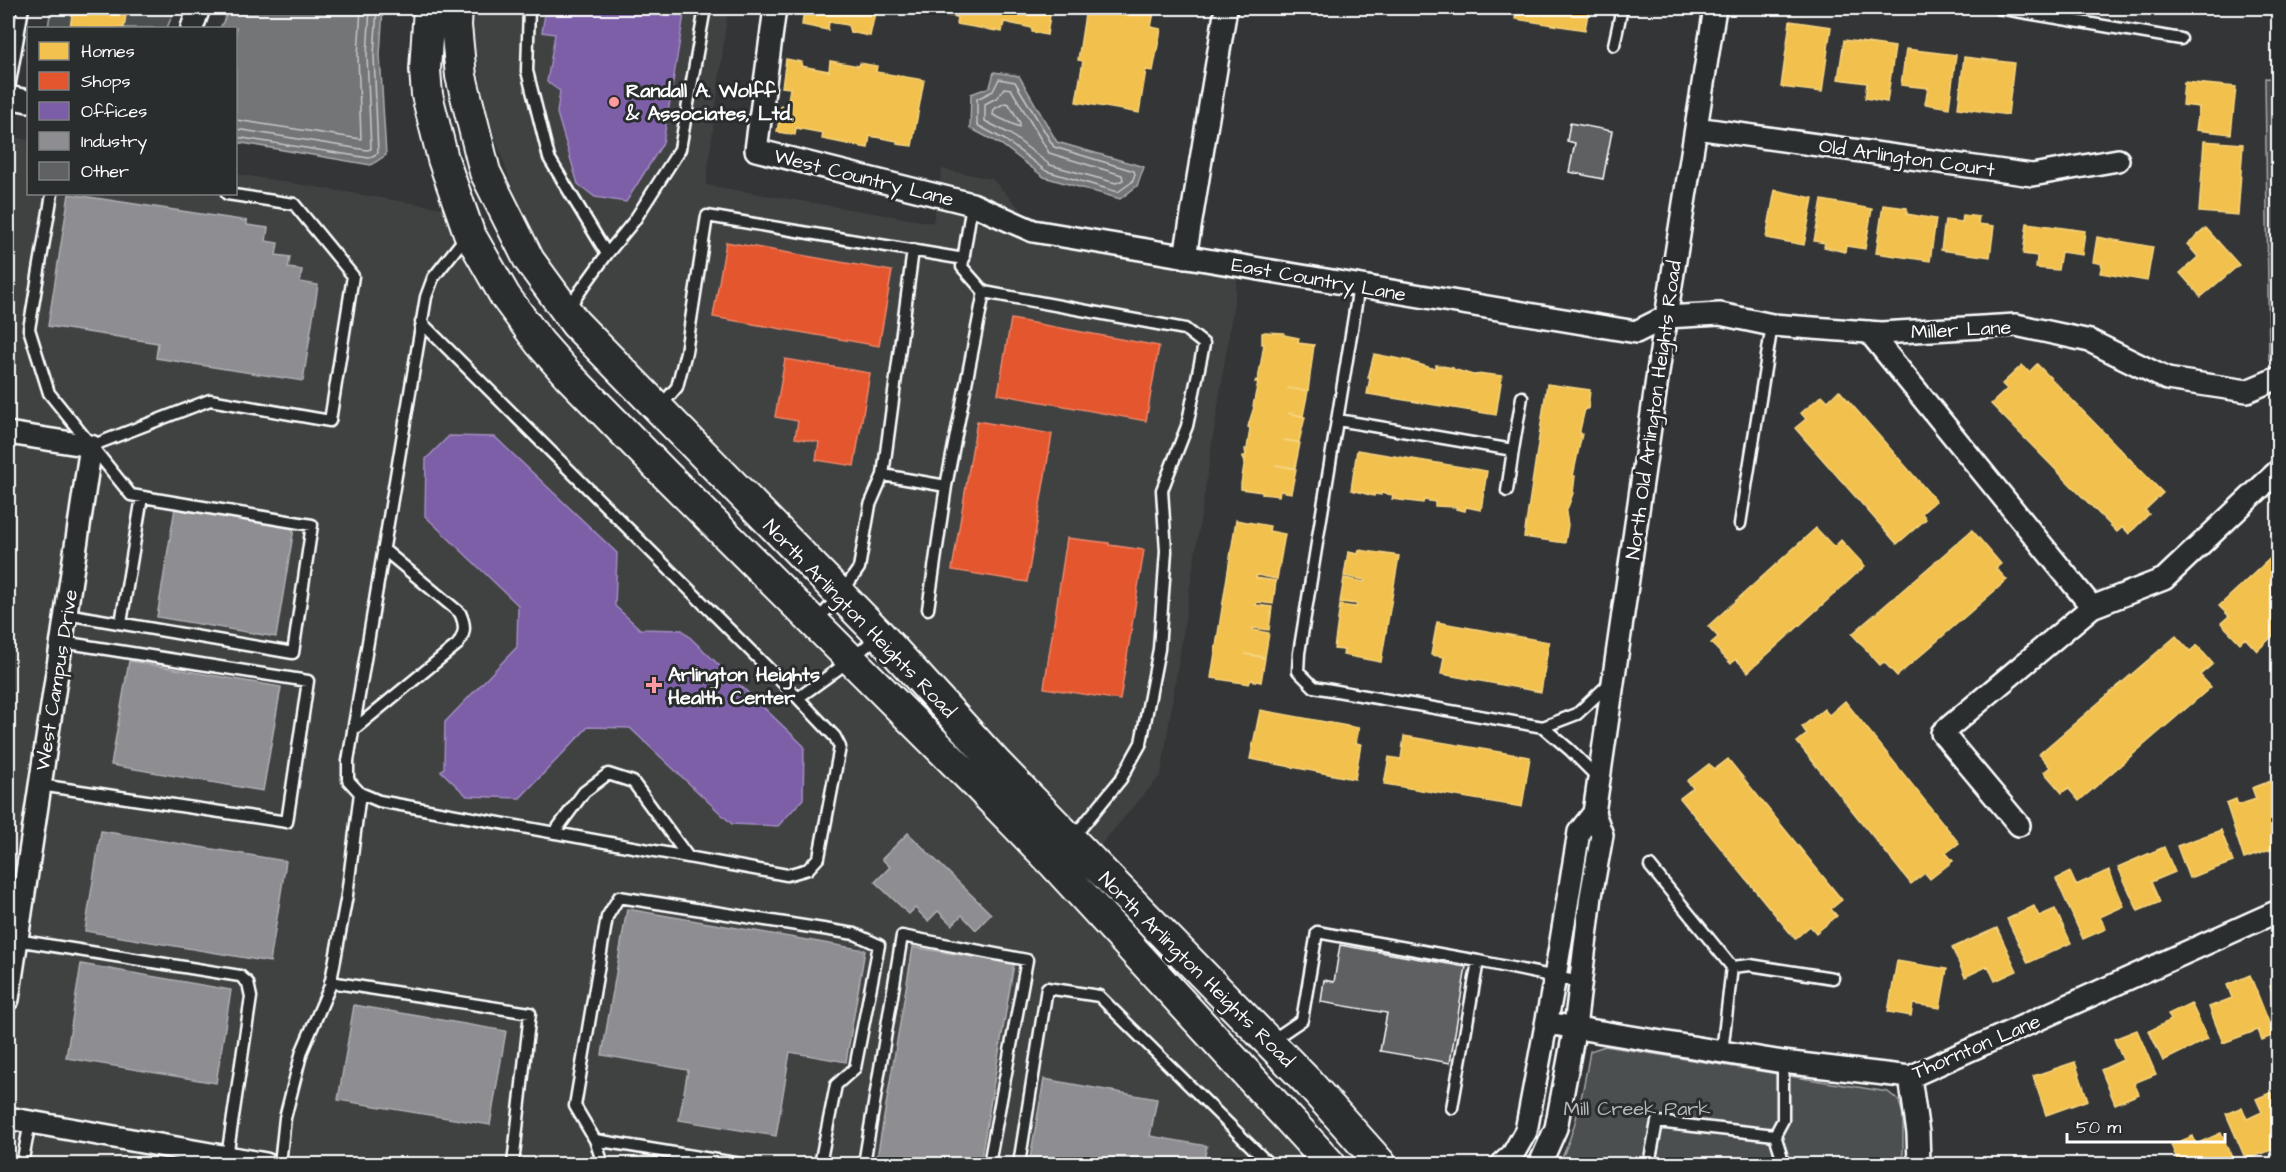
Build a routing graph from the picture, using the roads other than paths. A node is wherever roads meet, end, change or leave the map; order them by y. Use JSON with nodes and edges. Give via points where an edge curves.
{"nodes":[{"id":1,"x":23,"y":8,"type":"edge"},
{"id":2,"x":199,"y":8,"type":"edge"},
{"id":3,"x":429,"y":8,"type":"edge"},
{"id":4,"x":457,"y":8,"type":"edge"},
{"id":5,"x":529,"y":8,"type":"edge"},
{"id":6,"x":705,"y":8,"type":"edge"},
{"id":7,"x":775,"y":8,"type":"edge"},
{"id":8,"x":1226,"y":8,"type":"edge"},
{"id":9,"x":1622,"y":8,"type":"edge"},
{"id":10,"x":1715,"y":8,"type":"edge"},
{"id":11,"x":1998,"y":8,"type":"edge"},
{"id":12,"x":192,"y":27,"type":"edge"},
{"id":13,"x":13,"y":33,"type":"edge"},
{"id":14,"x":2181,"y":39,"type":"dead end"},
{"id":15,"x":1614,"y":45,"type":"dead end"},
{"id":16,"x":8,"y":96,"type":"edge"},
{"id":17,"x":27,"y":101,"type":"edge"},
{"id":18,"x":1696,"y":128,"type":"junction"},
{"id":19,"x":2118,"y":160,"type":"dead end"},
{"id":20,"x":52,"y":195,"type":"edge"},
{"id":21,"x":234,"y":195,"type":"edge"},
{"id":22,"x":972,"y":204,"type":"junction"},
{"id":23,"x":469,"y":233,"type":"junction"},
{"id":24,"x":913,"y":250,"type":"junction"},
{"id":25,"x":607,"y":254,"type":"junction"},
{"id":26,"x":1185,"y":257,"type":"junction"},
{"id":27,"x":964,"y":259,"type":"junction"},
{"id":28,"x":1359,"y":286,"type":"junction"},
{"id":29,"x":984,"y":292,"type":"junction"},
{"id":30,"x":566,"y":311,"type":"junction"},
{"id":31,"x":1666,"y":317,"type":"junction"},
{"id":32,"x":421,"y":322,"type":"junction"},
{"id":33,"x":1772,"y":325,"type":"junction"},
{"id":34,"x":1869,"y":332,"type":"junction"},
{"id":35,"x":2278,"y":378,"type":"edge"},
{"id":36,"x":1522,"y":397,"type":"dead end"},
{"id":37,"x":658,"y":409,"type":"junction"},
{"id":38,"x":1338,"y":420,"type":"junction"},
{"id":39,"x":8,"y":433,"type":"edge"},
{"id":40,"x":91,"y":446,"type":"junction"},
{"id":41,"x":1513,"y":450,"type":"junction"},
{"id":42,"x":2278,"y":471,"type":"edge"},
{"id":43,"x":883,"y":475,"type":"junction"},
{"id":44,"x":946,"y":486,"type":"junction"},
{"id":45,"x":1507,"y":491,"type":"dead end"},
{"id":46,"x":142,"y":497,"type":"junction"},
{"id":47,"x":1740,"y":524,"type":"dead end"},
{"id":48,"x":383,"y":549,"type":"junction"},
{"id":49,"x":841,"y":594,"type":"junction"},
{"id":50,"x":2092,"y":607,"type":"junction"},
{"id":51,"x":928,"y":609,"type":"dead end"},
{"id":52,"x":66,"y":614,"type":"junction"},
{"id":53,"x":816,"y":622,"type":"junction"},
{"id":54,"x":121,"y":623,"type":"junction"},
{"id":55,"x":880,"y":635,"type":"junction"},
{"id":56,"x":62,"y":642,"type":"junction"},
{"id":57,"x":852,"y":659,"type":"junction"},
{"id":58,"x":1613,"y":680,"type":"junction"},
{"id":59,"x":798,"y":699,"type":"junction"},
{"id":60,"x":1543,"y":727,"type":"junction"},
{"id":61,"x":353,"y":730,"type":"junction"},
{"id":62,"x":1599,"y":779,"type":"junction"},
{"id":63,"x":40,"y":784,"type":"junction"},
{"id":64,"x":360,"y":793,"type":"junction"},
{"id":65,"x":1594,"y":813,"type":"junction"},
{"id":66,"x":2019,"y":825,"type":"dead end"},
{"id":67,"x":554,"y":833,"type":"junction"},
{"id":68,"x":1071,"y":841,"type":"junction"},
{"id":69,"x":688,"y":857,"type":"junction"},
{"id":70,"x":1650,"y":866,"type":"dead end"},
{"id":71,"x":2278,"y":911,"type":"edge"},
{"id":72,"x":16,"y":940,"type":"junction"},
{"id":73,"x":1478,"y":961,"type":"junction"},
{"id":74,"x":1732,"y":967,"type":"junction"},
{"id":75,"x":1555,"y":977,"type":"junction"},
{"id":76,"x":1833,"y":978,"type":"dead end"},
{"id":77,"x":330,"y":982,"type":"junction"},
{"id":78,"x":1580,"y":982,"type":"junction"},
{"id":79,"x":8,"y":999,"type":"edge"},
{"id":80,"x":1547,"y":1023,"type":"junction"},
{"id":81,"x":1575,"y":1027,"type":"junction"},
{"id":82,"x":1268,"y":1043,"type":"junction"},
{"id":83,"x":1722,"y":1052,"type":"junction"},
{"id":84,"x":1783,"y":1062,"type":"junction"},
{"id":85,"x":1910,"y":1077,"type":"junction"},
{"id":86,"x":1452,"y":1108,"type":"dead end"},
{"id":87,"x":8,"y":1118,"type":"edge"},
{"id":88,"x":30,"y":1122,"type":"junction"},
{"id":89,"x":1775,"y":1135,"type":"junction"},
{"id":90,"x":595,"y":1140,"type":"junction"},
{"id":91,"x":237,"y":1161,"type":"edge"},
{"id":92,"x":22,"y":1164,"type":"edge"},
{"id":93,"x":266,"y":1164,"type":"edge"},
{"id":94,"x":280,"y":1164,"type":"edge"},
{"id":95,"x":513,"y":1164,"type":"edge"},
{"id":96,"x":603,"y":1164,"type":"edge"},
{"id":97,"x":741,"y":1164,"type":"edge"},
{"id":98,"x":820,"y":1164,"type":"edge"},
{"id":99,"x":864,"y":1164,"type":"edge"},
{"id":100,"x":989,"y":1164,"type":"edge"},
{"id":101,"x":1019,"y":1164,"type":"edge"},
{"id":102,"x":1269,"y":1164,"type":"edge"},
{"id":103,"x":1330,"y":1164,"type":"edge"},
{"id":104,"x":1382,"y":1164,"type":"edge"},
{"id":105,"x":1502,"y":1164,"type":"edge"},
{"id":106,"x":1540,"y":1164,"type":"edge"},
{"id":107,"x":1649,"y":1164,"type":"edge"},
{"id":108,"x":1784,"y":1164,"type":"edge"},
{"id":109,"x":1919,"y":1164,"type":"edge"}],
"edges":[{"from":1,"to":13,"type":"lane"},
{"from":2,"to":12,"type":"street"},
{"from":3,"to":23,"type":"main road","name":"North Arlington Heights Road","via":[[424,70],[427,95],[443,159]]},
{"from":4,"to":30,"type":"main road","name":"North Arlington Heights Road","via":[[461,76],[485,172],[529,260]]},
{"from":5,"to":25,"type":"lane","via":[[527,71],[549,158]]},
{"from":6,"to":25,"type":"lane","via":[[680,149],[634,221]]},
{"from":7,"to":22,"type":"street","name":"West Country Lane","via":[[756,150]]},
{"from":8,"to":26,"type":"street"},
{"from":9,"to":15,"type":"lane"},
{"from":10,"to":18,"type":"street","name":"North Old Arlington Heights Road"},
{"from":11,"to":14,"type":"lane"},
{"from":13,"to":16,"type":"lane"},
{"from":16,"to":17,"type":"street"},
{"from":18,"to":19,"type":"street","name":"Old Arlington Court","via":[[2032,175]]},
{"from":18,"to":31,"type":"street","name":"North Old Arlington Heights Road"},
{"from":20,"to":40,"type":"lane","via":[[29,329],[49,393]]},
{"from":21,"to":40,"type":"lane","via":[[294,204],[352,276],[330,421],[210,400]]},
{"from":22,"to":26,"type":"street","name":"East Country Lane","via":[[1033,231]]},
{"from":22,"to":27,"type":"lane"},
{"from":23,"to":32,"type":"lane","via":[[433,278]]},
{"from":23,"to":53,"type":"main road","name":"North Arlington Heights Road","via":[[505,296],[568,375]]},
{"from":24,"to":27,"type":"lane"},
{"from":24,"to":37,"type":"lane","via":[[707,216],[678,387]]},
{"from":24,"to":43,"type":"lane"},
{"from":25,"to":30,"type":"lane"},
{"from":26,"to":28,"type":"street","name":"East Country Lane"},
{"from":27,"to":29,"type":"lane","via":[[962,267]]},
{"from":28,"to":31,"type":"street","name":"East Country Lane","via":[[1636,332]]},
{"from":28,"to":38,"type":"lane"},
{"from":29,"to":44,"type":"lane"},
{"from":29,"to":68,"type":"lane","via":[[1185,329],[1204,344],[1187,426],[1162,490],[1166,551],[1159,649],[1141,743],[1121,779]]},
{"from":30,"to":37,"type":"main road","name":"North Arlington Heights Road"},
{"from":31,"to":33,"type":"street","name":"Miller Lane","via":[[1720,314]]},
{"from":31,"to":58,"type":"street","name":"North Old Arlington Heights Road"},
{"from":32,"to":48,"type":"lane"},
{"from":32,"to":59,"type":"lane"},
{"from":33,"to":34,"type":"street","name":"Miller Lane"},
{"from":33,"to":47,"type":"lane"},
{"from":34,"to":35,"type":"street","name":"Miller Lane","via":[[2016,325],[2090,341],[2167,379],[2247,390]]},
{"from":34,"to":50,"type":"street"},
{"from":36,"to":41,"type":"lane"},
{"from":37,"to":49,"type":"main road","name":"North Arlington Heights Road"},
{"from":38,"to":41,"type":"lane"},
{"from":38,"to":60,"type":"lane","via":[[1298,671],[1314,687]]},
{"from":39,"to":40,"type":"street"},
{"from":40,"to":46,"type":"lane","via":[[131,495]]},
{"from":40,"to":52,"type":"street","name":"West Campus Drive"},
{"from":41,"to":45,"type":"lane"},
{"from":42,"to":50,"type":"street","via":[[2164,579]]},
{"from":43,"to":44,"type":"lane"},
{"from":43,"to":49,"type":"lane","via":[[870,505],[859,568]]},
{"from":44,"to":51,"type":"lane"},
{"from":46,"to":54,"type":"lane"},
{"from":46,"to":54,"type":"lane","via":[[312,525],[293,653]]},
{"from":48,"to":61,"type":"lane"},
{"from":48,"to":61,"type":"lane","via":[[460,614],[465,634],[458,645]]},
{"from":49,"to":53,"type":"lane"},
{"from":49,"to":55,"type":"main road","name":"North Arlington Heights Road"},
{"from":50,"to":66,"type":"street","via":[[1941,733]]},
{"from":52,"to":54,"type":"lane"},
{"from":52,"to":56,"type":"street","name":"West Campus Drive"},
{"from":53,"to":57,"type":"main road","name":"North Arlington Heights Road"},
{"from":55,"to":57,"type":"lane"},
{"from":55,"to":68,"type":"main road","name":"North Arlington Heights Road"},
{"from":56,"to":63,"type":"street","name":"West Campus Drive"},
{"from":56,"to":63,"type":"lane","via":[[308,681],[287,822]]},
{"from":57,"to":59,"type":"lane"},
{"from":57,"to":103,"type":"main road","name":"North Arlington Heights Road","via":[[1046,856]]},
{"from":58,"to":60,"type":"lane","via":[[1577,714]]},
{"from":58,"to":62,"type":"street","name":"North Old Arlington Heights Road"},
{"from":59,"to":69,"type":"lane","via":[[840,747],[819,857],[808,869],[787,875]]},
{"from":60,"to":62,"type":"lane"},
{"from":61,"to":64,"type":"lane","via":[[348,780]]},
{"from":62,"to":65,"type":"street","name":"North Old Arlington Heights Road"},
{"from":63,"to":72,"type":"street","name":"West Campus Drive"},
{"from":64,"to":67,"type":"lane","via":[[379,801]]},
{"from":64,"to":77,"type":"lane","via":[[347,895]]},
{"from":65,"to":75,"type":"street","name":"North Old Arlington Heights Road","via":[[1579,832]]},
{"from":65,"to":78,"type":"street","name":"North Old Arlington Heights Road","via":[[1602,835]]},
{"from":67,"to":69,"type":"lane"},
{"from":67,"to":69,"type":"lane","via":[[584,792],[608,774],[633,782]]},
{"from":68,"to":82,"type":"main road","name":"North Arlington Heights Road"},
{"from":70,"to":74,"type":"lane"},
{"from":71,"to":85,"type":"street","name":"Thornton Lane"},
{"from":72,"to":79,"type":"street","name":"West Campus Drive"},
{"from":72,"to":91,"type":"lane","via":[[240,976],[248,983],[251,997]]},
{"from":73,"to":75,"type":"lane"},
{"from":73,"to":82,"type":"lane","via":[[1317,932],[1302,1020]]},
{"from":73,"to":86,"type":"lane"},
{"from":74,"to":76,"type":"lane","via":[[1750,964]]},
{"from":74,"to":83,"type":"lane"},
{"from":75,"to":78,"type":"lane"},
{"from":75,"to":80,"type":"street","name":"North Old Arlington Heights Road"},
{"from":77,"to":94,"type":"lane","via":[[302,1051],[285,1118]]},
{"from":77,"to":95,"type":"lane","via":[[530,1013]]},
{"from":78,"to":81,"type":"street","name":"North Old Arlington Heights Road"},
{"from":80,"to":81,"type":"street","name":"Thornton Lane"},
{"from":80,"to":105,"type":"street","name":"North Old Arlington Heights Road","via":[[1526,1131],[1513,1154]]},
{"from":81,"to":83,"type":"street","name":"Thornton Lane"},
{"from":81,"to":106,"type":"street","name":"North Old Arlington Heights Road","via":[[1556,1128]]},
{"from":82,"to":104,"type":"main road","name":"North Arlington Heights Road"},
{"from":83,"to":84,"type":"street","name":"Thornton Lane"},
{"from":84,"to":85,"type":"street","name":"Thornton Lane"},
{"from":84,"to":89,"type":"lane","via":[[1783,1120]]},
{"from":85,"to":109,"type":"street"},
{"from":87,"to":88,"type":"street"},
{"from":88,"to":91,"type":"street"},
{"from":88,"to":92,"type":"lane"},
{"from":89,"to":107,"type":"lane","via":[[1657,1122]]},
{"from":89,"to":108,"type":"lane"},
{"from":90,"to":96,"type":"lane"},
{"from":90,"to":97,"type":"lane"},
{"from":90,"to":98,"type":"lane","via":[[575,1106],[607,917],[619,897],[855,934],[879,945],[855,1068],[836,1085]]},
{"from":91,"to":93,"type":"street"},
{"from":99,"to":100,"type":"lane","via":[[902,936],[1027,960]]},
{"from":101,"to":102,"type":"lane","via":[[1047,988],[1099,996]]}]}
